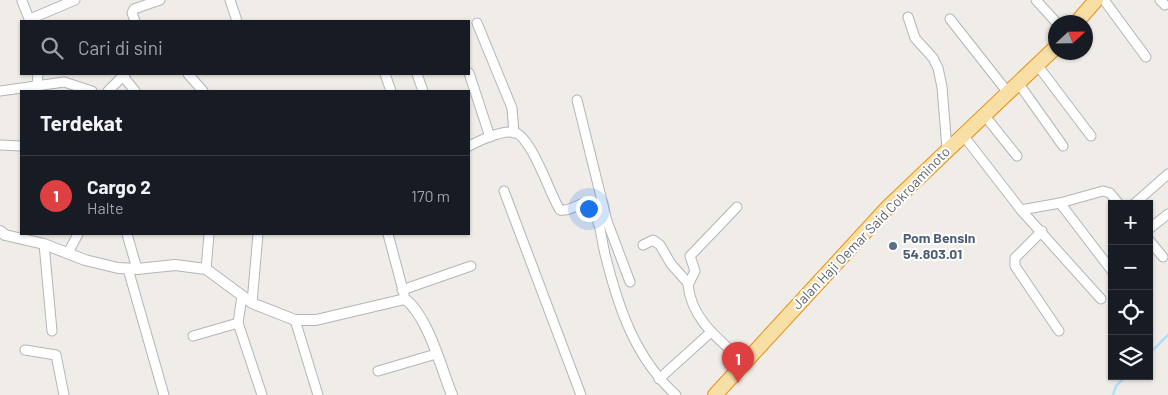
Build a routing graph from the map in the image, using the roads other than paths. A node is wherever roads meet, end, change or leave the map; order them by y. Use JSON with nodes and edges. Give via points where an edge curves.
{"nodes":[{"id":1,"x":74,"y":0,"type":"edge"},
{"id":2,"x":160,"y":0,"type":"edge"},
{"id":3,"x":230,"y":0,"type":"edge"},
{"id":4,"x":1036,"y":0,"type":"edge"},
{"id":5,"x":1096,"y":0,"type":"edge"},
{"id":6,"x":1104,"y":0,"type":"edge"},
{"id":7,"x":22,"y":1,"type":"edge"},
{"id":8,"x":1050,"y":15,"type":"edge"},
{"id":9,"x":1083,"y":15,"type":"edge"},
{"id":10,"x":908,"y":17,"type":"dead end"},
{"id":11,"x":30,"y":20,"type":"edge"},
{"id":12,"x":135,"y":20,"type":"edge"},
{"id":13,"x":237,"y":20,"type":"edge"},
{"id":14,"x":950,"y":20,"type":"dead end"},
{"id":15,"x":477,"y":23,"type":"dead end"},
{"id":16,"x":1048,"y":55,"type":"edge"},
{"id":17,"x":1146,"y":57,"type":"dead end"},
{"id":18,"x":1038,"y":66,"type":"junction"},
{"id":19,"x":38,"y":75,"type":"edge"},
{"id":20,"x":189,"y":75,"type":"edge"},
{"id":21,"x":385,"y":75,"type":"edge"},
{"id":22,"x":417,"y":75,"type":"edge"},
{"id":23,"x":470,"y":75,"type":"edge"},
{"id":24,"x":121,"y":78,"type":"edge"},
{"id":25,"x":64,"y":82,"type":"junction"},
{"id":26,"x":37,"y":84,"type":"junction"},
{"id":27,"x":1014,"y":89,"type":"junction"},
{"id":28,"x":62,"y":90,"type":"edge"},
{"id":29,"x":89,"y":90,"type":"edge"},
{"id":30,"x":109,"y":90,"type":"edge"},
{"id":31,"x":134,"y":90,"type":"edge"},
{"id":32,"x":202,"y":90,"type":"edge"},
{"id":33,"x":391,"y":90,"type":"edge"},
{"id":34,"x":424,"y":90,"type":"edge"},
{"id":35,"x":0,"y":91,"type":"edge"},
{"id":36,"x":577,"y":100,"type":"dead end"},
{"id":37,"x":984,"y":116,"type":"junction"},
{"id":38,"x":514,"y":133,"type":"junction"},
{"id":39,"x":963,"y":135,"type":"junction"},
{"id":40,"x":1091,"y":136,"type":"dead end"},
{"id":41,"x":490,"y":138,"type":"junction"},
{"id":42,"x":0,"y":145,"type":"edge"},
{"id":43,"x":20,"y":146,"type":"edge"},
{"id":44,"x":470,"y":146,"type":"edge"},
{"id":45,"x":1062,"y":146,"type":"dead end"},
{"id":46,"x":947,"y":149,"type":"junction"},
{"id":47,"x":1017,"y":156,"type":"dead end"},
{"id":48,"x":1168,"y":174,"type":"edge"},
{"id":49,"x":504,"y":191,"type":"dead end"},
{"id":50,"x":1115,"y":200,"type":"edge"},
{"id":51,"x":1139,"y":200,"type":"edge"},
{"id":52,"x":1060,"y":203,"type":"junction"},
{"id":53,"x":737,"y":207,"type":"dead end"},
{"id":54,"x":1021,"y":210,"type":"junction"},
{"id":55,"x":1168,"y":214,"type":"edge"},
{"id":56,"x":602,"y":222,"type":"junction"},
{"id":57,"x":1153,"y":226,"type":"edge"},
{"id":58,"x":0,"y":231,"type":"edge"},
{"id":59,"x":1042,"y":231,"type":"junction"},
{"id":60,"x":78,"y":235,"type":"edge"},
{"id":61,"x":127,"y":235,"type":"edge"},
{"id":62,"x":209,"y":235,"type":"edge"},
{"id":63,"x":258,"y":235,"type":"edge"},
{"id":64,"x":388,"y":235,"type":"edge"},
{"id":65,"x":44,"y":244,"type":"junction"},
{"id":66,"x":643,"y":245,"type":"dead end"},
{"id":67,"x":1153,"y":245,"type":"edge"},
{"id":68,"x":68,"y":254,"type":"junction"},
{"id":69,"x":1163,"y":257,"type":"dead end"},
{"id":70,"x":1108,"y":259,"type":"edge"},
{"id":71,"x":471,"y":266,"type":"dead end"},
{"id":72,"x":132,"y":269,"type":"junction"},
{"id":73,"x":206,"y":269,"type":"junction"},
{"id":74,"x":630,"y":282,"type":"dead end"},
{"id":75,"x":688,"y":283,"type":"junction"},
{"id":76,"x":404,"y":294,"type":"junction"},
{"id":77,"x":242,"y":296,"type":"junction"},
{"id":78,"x":1100,"y":298,"type":"dead end"},
{"id":79,"x":252,"y":303,"type":"junction"},
{"id":80,"x":295,"y":320,"type":"junction"},
{"id":81,"x":238,"y":323,"type":"junction"},
{"id":82,"x":52,"y":331,"type":"dead end"},
{"id":83,"x":1058,"y":331,"type":"dead end"},
{"id":84,"x":711,"y":332,"type":"junction"},
{"id":85,"x":193,"y":336,"type":"dead end"},
{"id":86,"x":25,"y":350,"type":"dead end"},
{"id":87,"x":436,"y":354,"type":"junction"},
{"id":88,"x":745,"y":363,"type":"junction"},
{"id":89,"x":378,"y":371,"type":"dead end"},
{"id":90,"x":659,"y":379,"type":"junction"},
{"id":91,"x":260,"y":394,"type":"edge"},
{"id":92,"x":64,"y":395,"type":"edge"},
{"id":93,"x":164,"y":395,"type":"edge"},
{"id":94,"x":318,"y":395,"type":"edge"},
{"id":95,"x":452,"y":395,"type":"edge"},
{"id":96,"x":581,"y":395,"type":"edge"},
{"id":97,"x":676,"y":395,"type":"edge"},
{"id":98,"x":715,"y":395,"type":"edge"}],
"edges":[{"from":1,"to":11,"type":"street"},
{"from":2,"to":12,"type":"street","via":[[134,9]]},
{"from":3,"to":13,"type":"street"},
{"from":4,"to":8,"type":"street"},
{"from":5,"to":9,"type":"highway"},
{"from":6,"to":17,"type":"street"},
{"from":7,"to":11,"type":"street"},
{"from":10,"to":46,"type":"street","via":[[916,38],[938,68]]},
{"from":14,"to":27,"type":"street"},
{"from":15,"to":38,"type":"street","via":[[512,108]]},
{"from":16,"to":18,"type":"highway","name":"Jalan Haji Oemar Said Cokroaminoto"},
{"from":18,"to":27,"type":"highway","name":"Jalan Haji Oemar Said Cokroaminoto"},
{"from":18,"to":40,"type":"street"},
{"from":19,"to":26,"type":"street"},
{"from":20,"to":32,"type":"street"},
{"from":21,"to":33,"type":"street"},
{"from":22,"to":34,"type":"street"},
{"from":23,"to":41,"type":"street"},
{"from":24,"to":30,"type":"street"},
{"from":24,"to":31,"type":"street"},
{"from":25,"to":26,"type":"street"},
{"from":25,"to":28,"type":"street"},
{"from":25,"to":29,"type":"street"},
{"from":26,"to":35,"type":"street"},
{"from":27,"to":37,"type":"highway","name":"Jalan Haji Oemar Said Cokroaminoto"},
{"from":27,"to":45,"type":"street"},
{"from":36,"to":56,"type":"street"},
{"from":37,"to":39,"type":"highway","name":"Jalan Haji Oemar Said Cokroaminoto"},
{"from":37,"to":47,"type":"street"},
{"from":38,"to":41,"type":"street"},
{"from":38,"to":56,"type":"street","via":[[522,137],[532,152],[560,210],[590,203]]},
{"from":39,"to":46,"type":"highway","name":"Jalan Haji Oemar Said Cokroaminoto"},
{"from":39,"to":54,"type":"street"},
{"from":41,"to":44,"type":"street"},
{"from":42,"to":43,"type":"street"},
{"from":46,"to":88,"type":"highway","name":"Jalan Haji Oemar Said Cokroaminoto","via":[[854,242]]},
{"from":48,"to":51,"type":"street"},
{"from":49,"to":96,"type":"street"},
{"from":50,"to":52,"type":"street","via":[[1103,191]]},
{"from":52,"to":54,"type":"street"},
{"from":52,"to":70,"type":"street"},
{"from":53,"to":75,"type":"street","via":[[690,256],[695,271]]},
{"from":54,"to":59,"type":"street"},
{"from":55,"to":57,"type":"street"},
{"from":56,"to":74,"type":"street"},
{"from":56,"to":90,"type":"street","via":[[619,304],[633,339]]},
{"from":58,"to":65,"type":"street"},
{"from":59,"to":78,"type":"street"},
{"from":59,"to":83,"type":"street","via":[[1015,258],[1015,266]]},
{"from":60,"to":68,"type":"street"},
{"from":61,"to":72,"type":"street"},
{"from":62,"to":73,"type":"street"},
{"from":63,"to":79,"type":"street"},
{"from":64,"to":76,"type":"street"},
{"from":65,"to":68,"type":"street"},
{"from":65,"to":82,"type":"street"},
{"from":66,"to":75,"type":"street","via":[[653,240],[660,245]]},
{"from":67,"to":69,"type":"street"},
{"from":68,"to":72,"type":"street"},
{"from":71,"to":76,"type":"street"},
{"from":72,"to":73,"type":"street","via":[[175,265]]},
{"from":72,"to":93,"type":"street"},
{"from":73,"to":77,"type":"street"},
{"from":75,"to":84,"type":"street","via":[[693,308]]},
{"from":76,"to":80,"type":"street","via":[[324,318]]},
{"from":76,"to":87,"type":"street","via":[[419,315]]},
{"from":77,"to":79,"type":"street"},
{"from":77,"to":81,"type":"street"},
{"from":79,"to":80,"type":"street"},
{"from":80,"to":94,"type":"street"},
{"from":81,"to":85,"type":"street"},
{"from":81,"to":91,"type":"street"},
{"from":84,"to":88,"type":"street"},
{"from":84,"to":90,"type":"street"},
{"from":86,"to":92,"type":"street","via":[[56,355]]},
{"from":87,"to":89,"type":"street"},
{"from":87,"to":95,"type":"street"},
{"from":88,"to":98,"type":"highway","name":"Jalan Haji Oemar Said Cokroaminoto"},
{"from":90,"to":97,"type":"street"}]}
